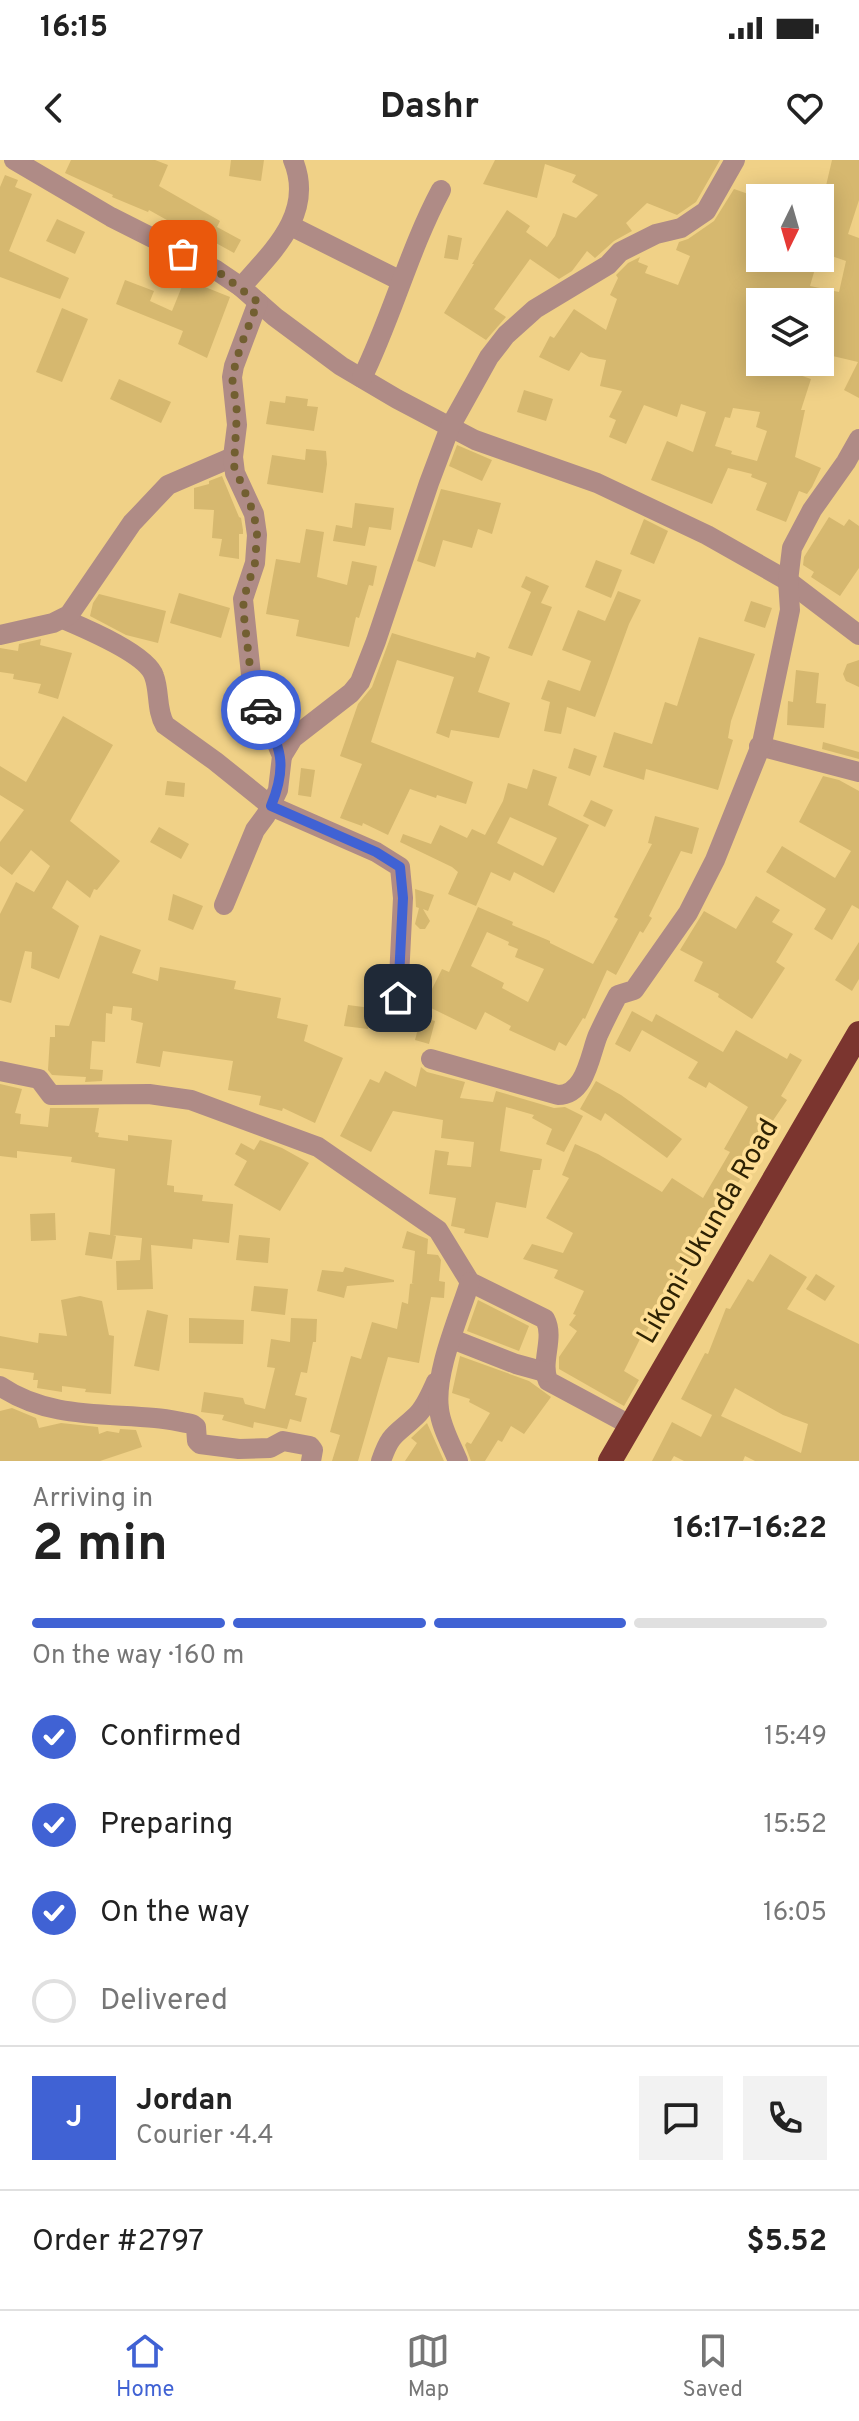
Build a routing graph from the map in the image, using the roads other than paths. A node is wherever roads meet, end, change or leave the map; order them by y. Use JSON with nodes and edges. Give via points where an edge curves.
{"nodes":[{"id":1,"x":14,"y":160,"type":"edge"},
{"id":2,"x":293,"y":160,"type":"edge"},
{"id":3,"x":735,"y":160,"type":"edge"},
{"id":4,"x":441,"y":190,"type":"dead end"},
{"id":5,"x":291,"y":226,"type":"junction"},
{"id":6,"x":401,"y":281,"type":"junction"},
{"id":7,"x":241,"y":287,"type":"junction"},
{"id":8,"x":258,"y":302,"type":"junction"},
{"id":9,"x":362,"y":378,"type":"junction"},
{"id":10,"x":450,"y":427,"type":"junction"},
{"id":11,"x":859,"y":439,"type":"edge"},
{"id":12,"x":233,"y":457,"type":"junction"},
{"id":13,"x":853,"y":465,"type":"edge"},
{"id":14,"x":788,"y":581,"type":"junction"},
{"id":15,"x":63,"y":619,"type":"junction"},
{"id":16,"x":0,"y":635,"type":"edge"},
{"id":17,"x":859,"y":635,"type":"edge"},
{"id":18,"x":759,"y":746,"type":"junction"},
{"id":19,"x":282,"y":756,"type":"junction"},
{"id":20,"x":859,"y":772,"type":"edge"},
{"id":21,"x":271,"y":806,"type":"junction"},
{"id":22,"x":224,"y":905,"type":"dead end"},
{"id":23,"x":398,"y":998,"type":"dead end"},
{"id":24,"x":859,"y":1033,"type":"edge"},
{"id":25,"x":431,"y":1059,"type":"dead end"},
{"id":26,"x":0,"y":1071,"type":"edge"},
{"id":27,"x":470,"y":1282,"type":"junction"},
{"id":28,"x":452,"y":1339,"type":"junction"},
{"id":29,"x":442,"y":1372,"type":"junction"},
{"id":30,"x":545,"y":1372,"type":"junction"},
{"id":31,"x":0,"y":1386,"type":"edge"},
{"id":32,"x":630,"y":1425,"type":"junction"},
{"id":33,"x":311,"y":1461,"type":"edge"},
{"id":34,"x":381,"y":1461,"type":"edge"},
{"id":35,"x":458,"y":1461,"type":"edge"},
{"id":36,"x":610,"y":1461,"type":"edge"}],
"edges":[{"from":1,"to":7,"type":"street"},
{"from":2,"to":5,"type":"street","via":[[299,193]]},
{"from":3,"to":10,"type":"street","via":[[706,211],[681,228],[620,252],[506,335]]},
{"from":4,"to":6,"type":"street"},
{"from":5,"to":6,"type":"street"},
{"from":5,"to":7,"type":"street"},
{"from":6,"to":9,"type":"street"},
{"from":7,"to":8,"type":"street"},
{"from":8,"to":9,"type":"street"},
{"from":8,"to":12,"type":"street","via":[[232,377],[237,425]]},
{"from":9,"to":10,"type":"street"},
{"from":10,"to":14,"type":"street","via":[[625,495]]},
{"from":10,"to":19,"type":"street","via":[[360,682],[293,738]]},
{"from":11,"to":13,"type":"street"},
{"from":12,"to":15,"type":"street","via":[[168,485],[132,523],[73,612]]},
{"from":12,"to":19,"type":"street","via":[[257,535],[255,563],[243,599],[252,684]]},
{"from":13,"to":14,"type":"street","via":[[812,510],[792,548]]},
{"from":14,"to":17,"type":"street"},
{"from":14,"to":18,"type":"street","via":[[789,621]]},
{"from":15,"to":16,"type":"street"},
{"from":15,"to":21,"type":"street","via":[[107,638],[148,666],[165,725]]},
{"from":18,"to":20,"type":"street"},
{"from":18,"to":25,"type":"street","via":[[698,895],[634,990],[618,995],[588,1067],[571,1091],[558,1095]]},
{"from":19,"to":21,"type":"street"},
{"from":21,"to":22,"type":"street","via":[[255,830]]},
{"from":21,"to":23,"type":"street","via":[[400,867]]},
{"from":24,"to":32,"type":"highway","name":"Likoni-Ukunda Road"},
{"from":26,"to":27,"type":"street","via":[[39,1079],[51,1095],[149,1094],[191,1100],[318,1147],[438,1230]]},
{"from":27,"to":28,"type":"street"},
{"from":27,"to":30,"type":"street","via":[[545,1319]]},
{"from":28,"to":29,"type":"street"},
{"from":28,"to":30,"type":"street"},
{"from":29,"to":34,"type":"street","via":[[420,1413],[389,1439]]},
{"from":29,"to":35,"type":"street","via":[[439,1411]]},
{"from":30,"to":32,"type":"street","via":[[548,1381]]},
{"from":31,"to":33,"type":"street","via":[[67,1413],[192,1424],[200,1444],[274,1448],[283,1441],[310,1446]]},
{"from":32,"to":36,"type":"highway","name":"Likoni-Ukunda Road"}]}
